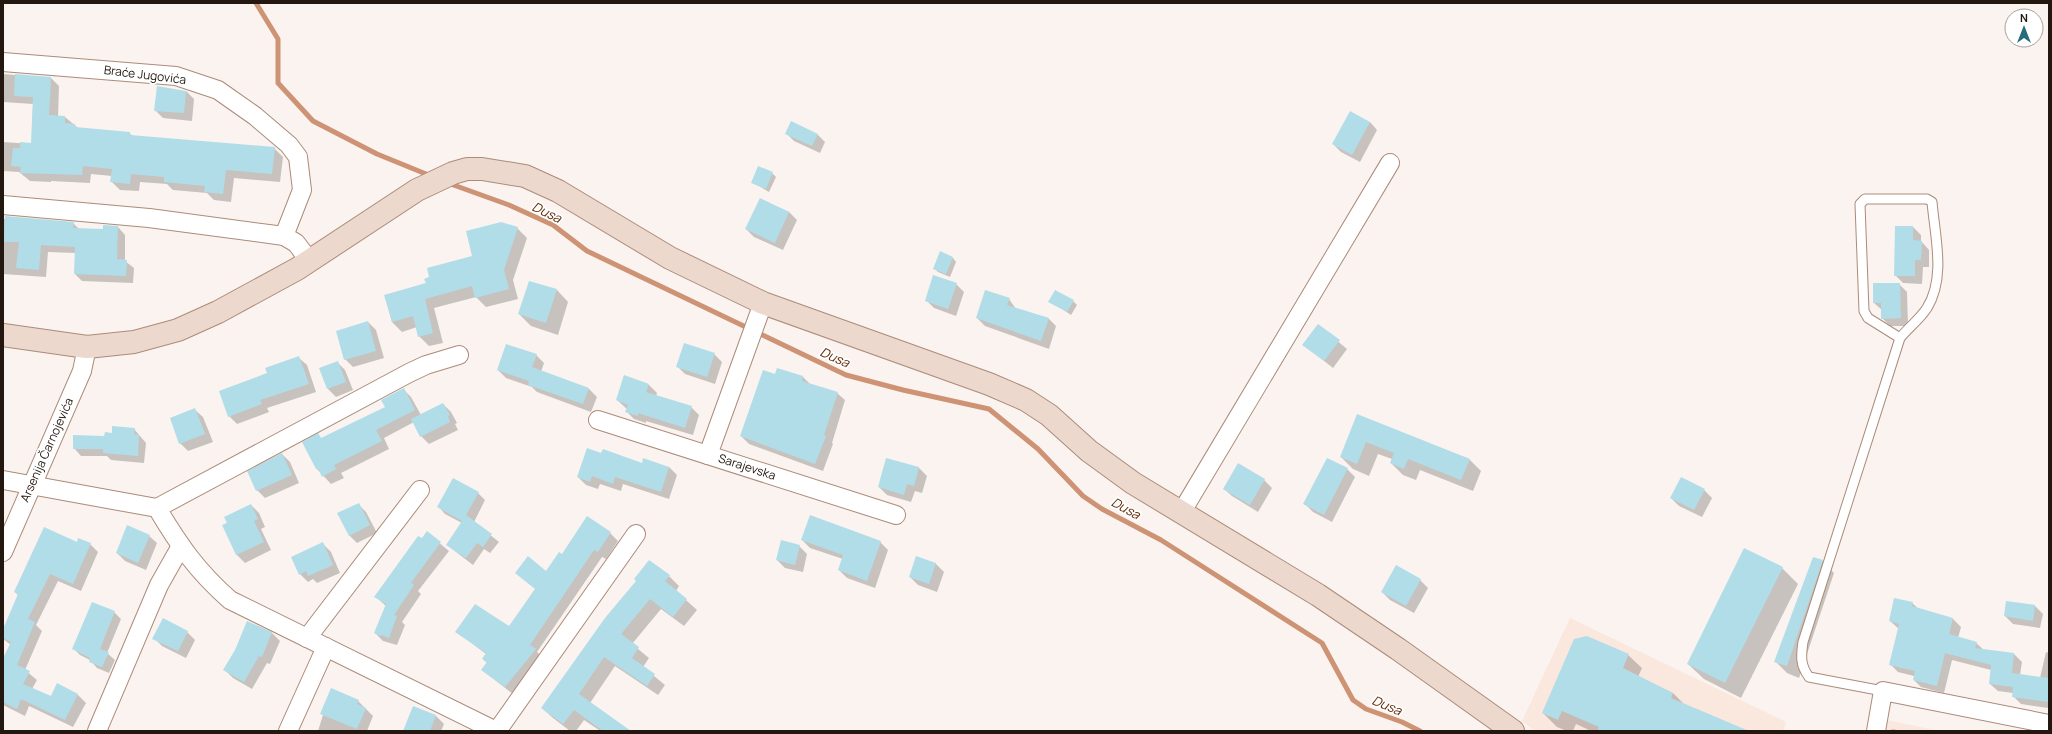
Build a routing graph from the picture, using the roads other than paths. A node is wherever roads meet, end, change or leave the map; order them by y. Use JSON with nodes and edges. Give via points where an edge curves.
{"nodes":[{"id":1,"x":3,"y":62,"type":"edge"},
{"id":2,"x":1390,"y":163,"type":"dead end"},
{"id":3,"x":3,"y":205,"type":"edge"},
{"id":4,"x":284,"y":236,"type":"junction"},
{"id":5,"x":309,"y":260,"type":"junction"},
{"id":6,"x":760,"y":310,"type":"junction"},
{"id":7,"x":3,"y":335,"type":"edge"},
{"id":8,"x":1900,"y":338,"type":"junction"},
{"id":9,"x":87,"y":347,"type":"junction"},
{"id":10,"x":459,"y":355,"type":"dead end"},
{"id":11,"x":598,"y":420,"type":"dead end"},
{"id":12,"x":708,"y":455,"type":"junction"},
{"id":13,"x":3,"y":480,"type":"edge"},
{"id":14,"x":33,"y":484,"type":"junction"},
{"id":15,"x":420,"y":490,"type":"dead end"},
{"id":16,"x":157,"y":508,"type":"junction"},
{"id":17,"x":1181,"y":513,"type":"junction"},
{"id":18,"x":896,"y":515,"type":"dead end"},
{"id":19,"x":636,"y":534,"type":"dead end"},
{"id":20,"x":181,"y":546,"type":"junction"},
{"id":21,"x":3,"y":552,"type":"edge"},
{"id":22,"x":307,"y":638,"type":"junction"},
{"id":23,"x":326,"y":647,"type":"junction"},
{"id":24,"x":1883,"y":691,"type":"junction"},
{"id":25,"x":2049,"y":724,"type":"edge"},
{"id":26,"x":97,"y":731,"type":"edge"},
{"id":27,"x":288,"y":731,"type":"edge"},
{"id":28,"x":497,"y":731,"type":"edge"},
{"id":29,"x":1513,"y":731,"type":"edge"},
{"id":30,"x":1876,"y":731,"type":"edge"}],
"edges":[{"from":1,"to":4,"type":"street","name":"Braće Jugovića","via":[[176,76],[218,90],[261,121],[289,145],[298,157],[302,190]]},
{"from":2,"to":17,"type":"street"},
{"from":3,"to":4,"type":"street","via":[[149,218]]},
{"from":4,"to":5,"type":"street","via":[[296,243]]},
{"from":5,"to":6,"type":"main road","via":[[417,190],[453,173],[467,169],[482,169],[525,176],[558,191]]},
{"from":5,"to":9,"type":"main road","via":[[218,312],[178,330],[134,342]]},
{"from":6,"to":12,"type":"street"},
{"from":6,"to":17,"type":"main road","via":[[989,384],[1026,400],[1049,415],[1095,455]]},
{"from":7,"to":9,"type":"main road"},
{"from":8,"to":8,"type":"lane","via":[[1927,309],[1937,288],[1938,270],[1932,202],[1927,199],[1865,199],[1860,204],[1864,311],[1868,318]]},
{"from":8,"to":24,"type":"lane","via":[[1803,642],[1801,659],[1803,670],[1809,677]]},
{"from":9,"to":14,"type":"street","name":"Arsenija Čarnojevića","via":[[82,371]]},
{"from":10,"to":16,"type":"street","via":[[409,373]]},
{"from":11,"to":12,"type":"street","name":"Sarajevska"},
{"from":12,"to":18,"type":"street","name":"Sarajevska"},
{"from":13,"to":14,"type":"street"},
{"from":14,"to":16,"type":"street"},
{"from":14,"to":21,"type":"street","name":"Arsenija Čarnojevića"},
{"from":15,"to":22,"type":"street"},
{"from":16,"to":20,"type":"street"},
{"from":17,"to":29,"type":"main road","via":[[1318,595]]},
{"from":19,"to":28,"type":"street"},
{"from":20,"to":22,"type":"street","via":[[207,580],[230,600]]},
{"from":20,"to":26,"type":"street","via":[[159,585]]},
{"from":22,"to":23,"type":"street"},
{"from":23,"to":27,"type":"street"},
{"from":23,"to":28,"type":"street"},
{"from":24,"to":25,"type":"street"},
{"from":24,"to":30,"type":"street"}]}
